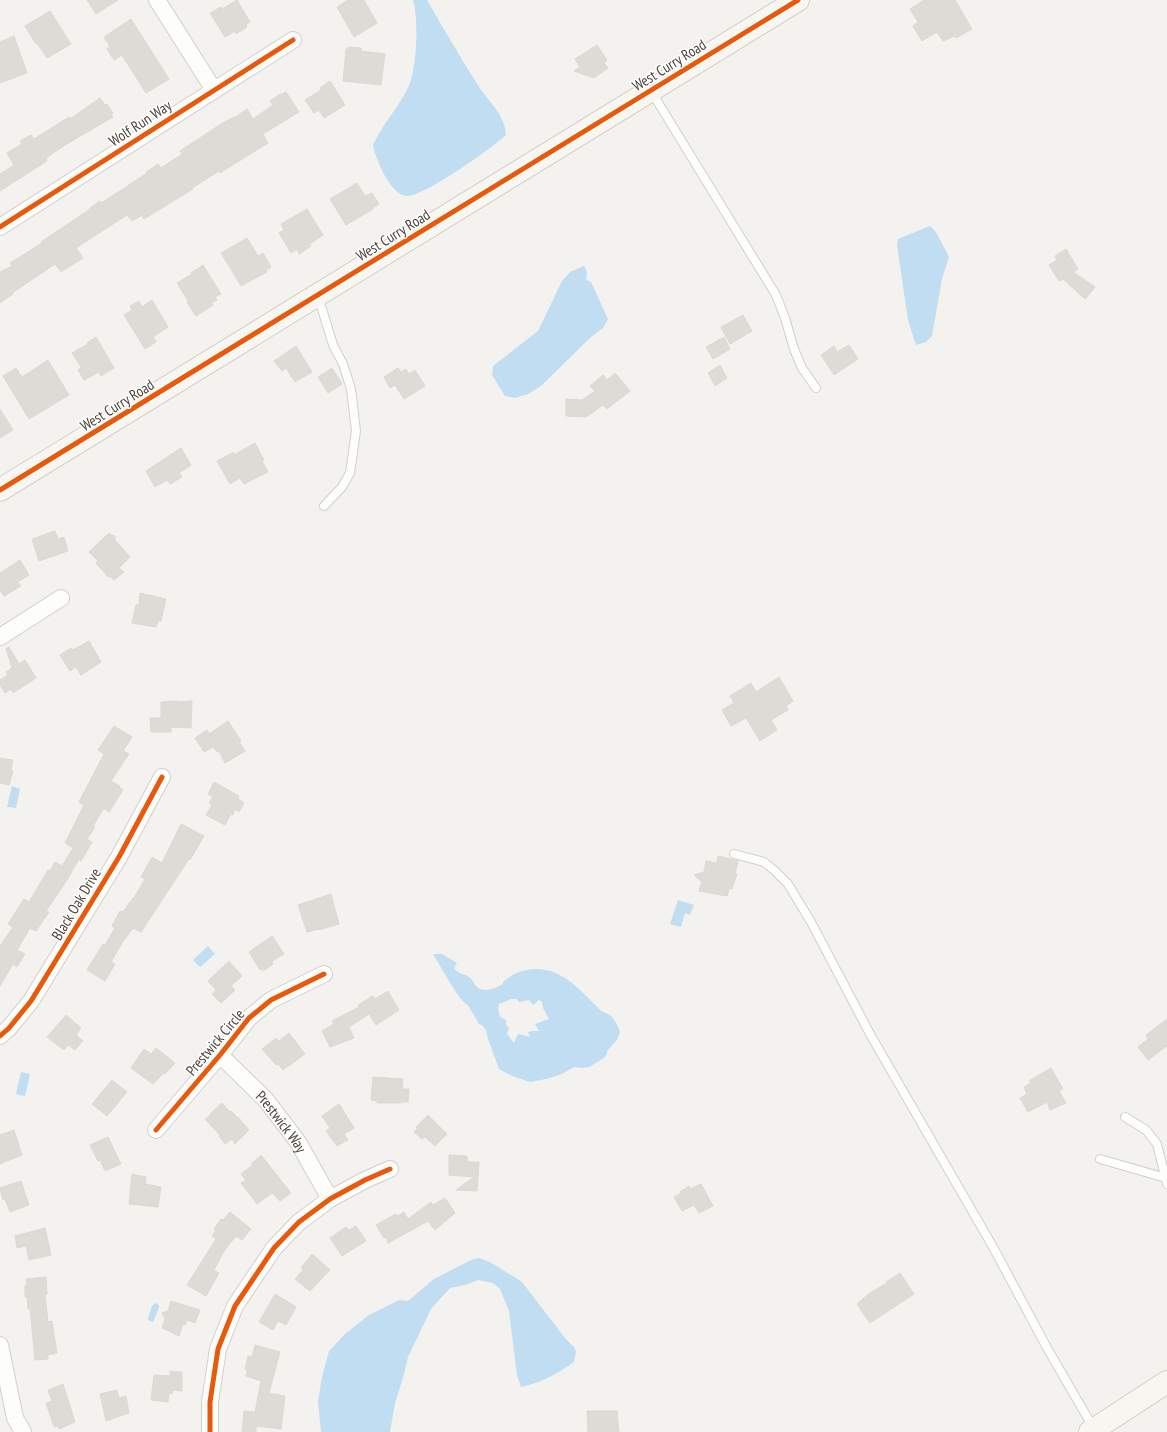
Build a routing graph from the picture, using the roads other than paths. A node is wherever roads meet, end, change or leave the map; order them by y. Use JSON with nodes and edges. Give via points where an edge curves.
{"nodes":[{"id":1,"x":157,"y":0,"type":"edge"},
{"id":2,"x":798,"y":0,"type":"edge"},
{"id":3,"x":293,"y":40,"type":"dead end"},
{"id":4,"x":214,"y":90,"type":"junction"},
{"id":5,"x":650,"y":90,"type":"junction"},
{"id":6,"x":0,"y":227,"type":"edge"},
{"id":7,"x":318,"y":295,"type":"junction"},
{"id":8,"x":816,"y":388,"type":"dead end"},
{"id":9,"x":0,"y":490,"type":"edge"},
{"id":10,"x":324,"y":506,"type":"dead end"},
{"id":11,"x":61,"y":598,"type":"dead end"},
{"id":12,"x":0,"y":637,"type":"edge"},
{"id":13,"x":162,"y":777,"type":"dead end"},
{"id":14,"x":734,"y":854,"type":"dead end"},
{"id":15,"x":324,"y":974,"type":"dead end"},
{"id":16,"x":0,"y":1036,"type":"edge"},
{"id":17,"x":220,"y":1055,"type":"junction"},
{"id":18,"x":1125,"y":1117,"type":"dead end"},
{"id":19,"x":156,"y":1130,"type":"dead end"},
{"id":20,"x":1100,"y":1159,"type":"dead end"},
{"id":21,"x":390,"y":1169,"type":"dead end"},
{"id":22,"x":1166,"y":1181,"type":"edge"},
{"id":23,"x":330,"y":1199,"type":"junction"},
{"id":24,"x":0,"y":1344,"type":"edge"},
{"id":25,"x":0,"y":1348,"type":"edge"},
{"id":26,"x":1167,"y":1382,"type":"edge"},
{"id":27,"x":1092,"y":1431,"type":"edge"},
{"id":28,"x":23,"y":1432,"type":"edge"},
{"id":29,"x":210,"y":1432,"type":"edge"}],
"edges":[{"from":1,"to":4,"type":"street"},
{"from":2,"to":5,"type":"street","name":"West Curry Road"},
{"from":3,"to":4,"type":"street","name":"Wolf Run Way"},
{"from":4,"to":6,"type":"street","name":"Wolf Run Way"},
{"from":5,"to":7,"type":"street","name":"West Curry Road"},
{"from":5,"to":8,"type":"lane","via":[[776,295],[802,368]]},
{"from":7,"to":9,"type":"street","name":"West Curry Road"},
{"from":7,"to":10,"type":"lane","via":[[333,345],[343,364],[351,389],[356,431],[350,473],[342,487]]},
{"from":11,"to":12,"type":"street"},
{"from":13,"to":16,"type":"street","name":"Black Oak Drive","via":[[118,857],[31,1001]]},
{"from":14,"to":27,"type":"lane","via":[[764,862],[788,884],[870,1034],[989,1240]]},
{"from":15,"to":17,"type":"street","name":"Prestwick Circle","via":[[271,1000],[249,1018]]},
{"from":17,"to":19,"type":"street","name":"Prestwick Circle"},
{"from":17,"to":23,"type":"street","name":"Prestwick Way","via":[[266,1100],[298,1142]]},
{"from":18,"to":22,"type":"lane","via":[[1146,1130],[1157,1144]]},
{"from":20,"to":22,"type":"lane"},
{"from":21,"to":23,"type":"street"},
{"from":23,"to":29,"type":"street","via":[[299,1222],[274,1248],[235,1306],[218,1349],[210,1402]]},
{"from":24,"to":25,"type":"street"},
{"from":25,"to":28,"type":"street","via":[[15,1418]]},
{"from":26,"to":27,"type":"street"}]}
